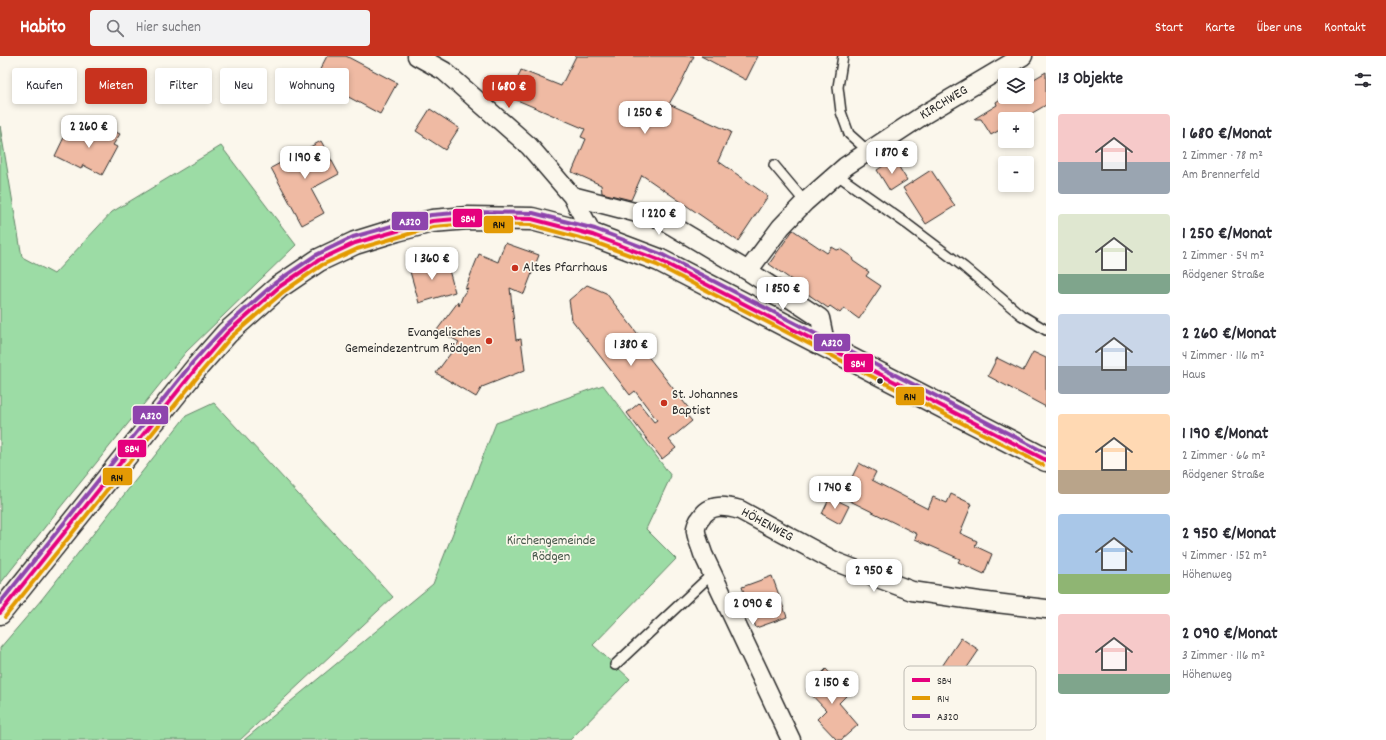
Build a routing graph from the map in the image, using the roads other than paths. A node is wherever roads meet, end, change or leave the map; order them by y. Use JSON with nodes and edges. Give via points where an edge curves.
{"nodes":[{"id":1,"x":417,"y":56,"type":"edge"},
{"id":2,"x":843,"y":56,"type":"edge"},
{"id":3,"x":1022,"y":56,"type":"edge"},
{"id":4,"x":446,"y":64,"type":"edge"},
{"id":5,"x":868,"y":151,"type":"junction"},
{"id":6,"x":774,"y":165,"type":"dead end"},
{"id":7,"x":836,"y":174,"type":"junction"},
{"id":8,"x":572,"y":196,"type":"junction"},
{"id":9,"x":805,"y":202,"type":"junction"},
{"id":10,"x":593,"y":235,"type":"junction"},
{"id":11,"x":748,"y":270,"type":"junction"},
{"id":12,"x":1046,"y":330,"type":"edge"},
{"id":13,"x":826,"y":347,"type":"junction"},
{"id":14,"x":1046,"y":460,"type":"edge"},
{"id":15,"x":712,"y":574,"type":"junction"},
{"id":16,"x":1046,"y":609,"type":"edge"},
{"id":17,"x":0,"y":613,"type":"edge"},
{"id":18,"x":615,"y":665,"type":"dead end"},
{"id":19,"x":791,"y":740,"type":"edge"}],
"edges":[{"from":1,"to":4,"type":"street"},
{"from":2,"to":5,"type":"lane","via":[[838,87],[841,112],[849,134]]},
{"from":3,"to":5,"type":"street","name":"KIRCHWEG"},
{"from":4,"to":8,"type":"street","via":[[529,146]]},
{"from":5,"to":7,"type":"street","name":"KIRCHWEG"},
{"from":6,"to":9,"type":"lane"},
{"from":7,"to":9,"type":"street","name":"KIRCHWEG"},
{"from":7,"to":12,"type":"lane","via":[[964,267],[1021,315]]},
{"from":8,"to":10,"type":"street"},
{"from":8,"to":11,"type":"street","via":[[660,220]]},
{"from":9,"to":11,"type":"street","name":"KIRCHWEG"},
{"from":10,"to":13,"type":"main road","via":[[659,260]]},
{"from":10,"to":17,"type":"main road","via":[[520,218],[432,221],[355,243],[319,260],[279,287],[228,333],[198,366]]},
{"from":11,"to":13,"type":"street","via":[[820,318]]},
{"from":13,"to":14,"type":"main road"},
{"from":15,"to":16,"type":"street","name":"HÖHENWEG","via":[[696,531],[703,514],[716,506],[727,506],[740,510],[836,562],[912,591]]},
{"from":15,"to":18,"type":"lane"},
{"from":15,"to":19,"type":"street","name":"HÖHENWEG"}]}
